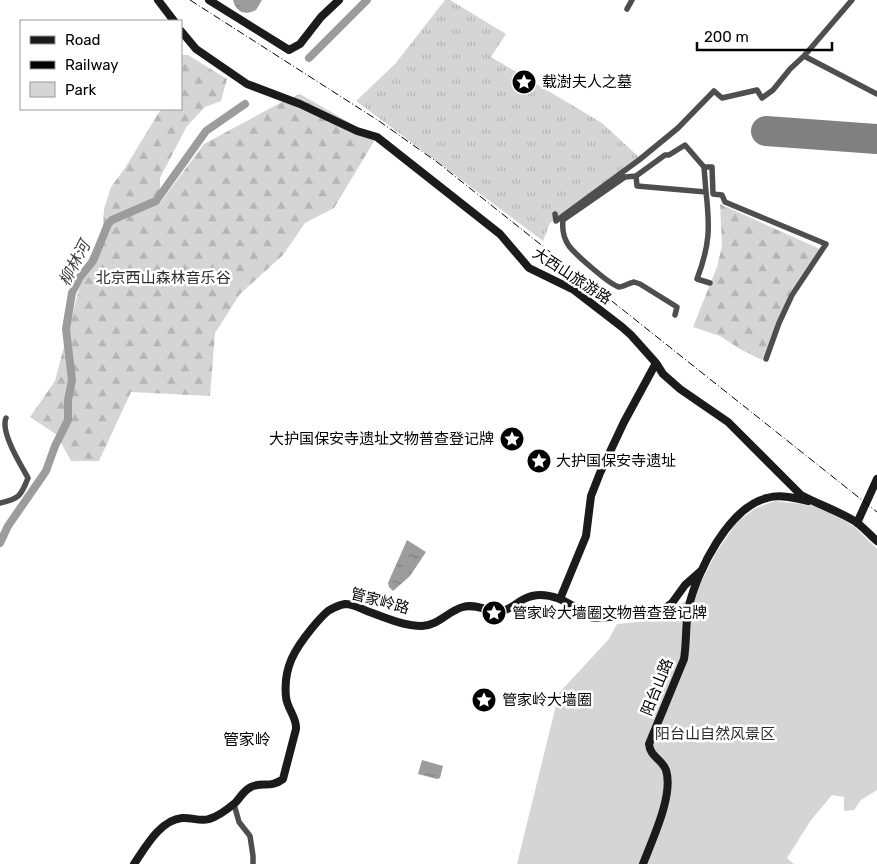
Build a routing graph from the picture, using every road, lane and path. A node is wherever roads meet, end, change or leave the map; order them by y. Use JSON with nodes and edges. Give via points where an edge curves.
{"nodes":[{"id":1,"x":158,"y":0,"type":"edge"},
{"id":2,"x":209,"y":0,"type":"edge"},
{"id":3,"x":339,"y":0,"type":"edge"},
{"id":4,"x":632,"y":0,"type":"edge"},
{"id":5,"x":852,"y":0,"type":"edge"},
{"id":6,"x":627,"y":9,"type":"dead end"},
{"id":7,"x":173,"y":20,"type":"edge"},
{"id":8,"x":182,"y":32,"type":"edge"},
{"id":9,"x":804,"y":56,"type":"junction"},
{"id":10,"x":877,"y":94,"type":"edge"},
{"id":11,"x":704,"y":167,"type":"junction"},
{"id":12,"x":636,"y":176,"type":"junction"},
{"id":13,"x":706,"y":192,"type":"junction"},
{"id":14,"x":555,"y":214,"type":"dead end"},
{"id":15,"x":710,"y":283,"type":"dead end"},
{"id":16,"x":674,"y":315,"type":"dead end"},
{"id":17,"x":766,"y":359,"type":"dead end"},
{"id":18,"x":656,"y":364,"type":"junction"},
{"id":19,"x":6,"y":418,"type":"dead end"},
{"id":20,"x":877,"y":479,"type":"edge"},
{"id":21,"x":791,"y":484,"type":"junction"},
{"id":22,"x":784,"y":497,"type":"junction"},
{"id":23,"x":0,"y":503,"type":"edge"},
{"id":24,"x":815,"y":503,"type":"junction"},
{"id":25,"x":856,"y":523,"type":"junction"},
{"id":26,"x":877,"y":541,"type":"edge"},
{"id":27,"x":702,"y":570,"type":"junction"},
{"id":28,"x":560,"y":599,"type":"junction"},
{"id":29,"x":234,"y":804,"type":"junction"},
{"id":30,"x":134,"y":864,"type":"edge"},
{"id":31,"x":253,"y":864,"type":"edge"},
{"id":32,"x":643,"y":864,"type":"edge"}],
"edges":[{"from":1,"to":7,"type":"street"},
{"from":2,"to":3,"type":"street","via":[[290,50],[300,44]]},
{"from":4,"to":6,"type":"street"},
{"from":5,"to":9,"type":"street"},
{"from":8,"to":18,"type":"street","name":"大西山旅游路","via":[[196,50],[247,84],[300,104],[356,131],[377,136],[500,234],[530,268],[574,290],[622,327]]},
{"from":9,"to":10,"type":"street"},
{"from":9,"to":14,"type":"street","via":[[762,98],[757,90],[722,98],[714,91],[678,128],[639,160],[556,221]]},
{"from":11,"to":12,"type":"street","via":[[685,145]]},
{"from":11,"to":13,"type":"street"},
{"from":11,"to":17,"type":"street","via":[[712,167],[713,194],[722,195],[725,202],[826,244],[792,295]]},
{"from":12,"to":13,"type":"street","via":[[637,186]]},
{"from":12,"to":16,"type":"street","via":[[625,176],[564,220],[562,230],[568,246],[598,274],[617,287],[634,282],[640,284],[677,307]]},
{"from":13,"to":15,"type":"street","via":[[708,237],[706,256],[697,278]]},
{"from":18,"to":21,"type":"street","name":"大西山旅游路","via":[[680,389],[728,422]]},
{"from":18,"to":28,"type":"street","via":[[600,473],[591,496],[586,536]]},
{"from":19,"to":23,"type":"street","via":[[5,431],[28,478],[17,498]]},
{"from":20,"to":25,"type":"street"},
{"from":21,"to":22,"type":"street"},
{"from":21,"to":24,"type":"street","name":"大西山旅游路"},
{"from":22,"to":24,"type":"street","name":"阳台山路"},
{"from":22,"to":27,"type":"street","name":"阳台山路","via":[[766,498],[740,514],[722,534]]},
{"from":24,"to":25,"type":"street","name":"大西山旅游路"},
{"from":25,"to":26,"type":"street","name":"大西山旅游路"},
{"from":27,"to":28,"type":"street","name":"管家岭路","via":[[672,603],[654,614],[595,618]]},
{"from":27,"to":32,"type":"street","name":"阳台山路","via":[[689,607],[684,659],[649,744],[652,754],[665,768],[667,778],[660,821]]},
{"from":28,"to":29,"type":"street","name":"管家岭路","via":[[530,596],[500,611],[463,607],[425,626],[348,604],[327,612],[297,647],[289,666],[287,705],[297,724],[285,776],[277,784],[253,785]]},
{"from":29,"to":30,"type":"street","name":"管家岭路","via":[[208,819],[186,817],[170,820]]},
{"from":29,"to":31,"type":"street","via":[[239,822],[250,836]]}]}
